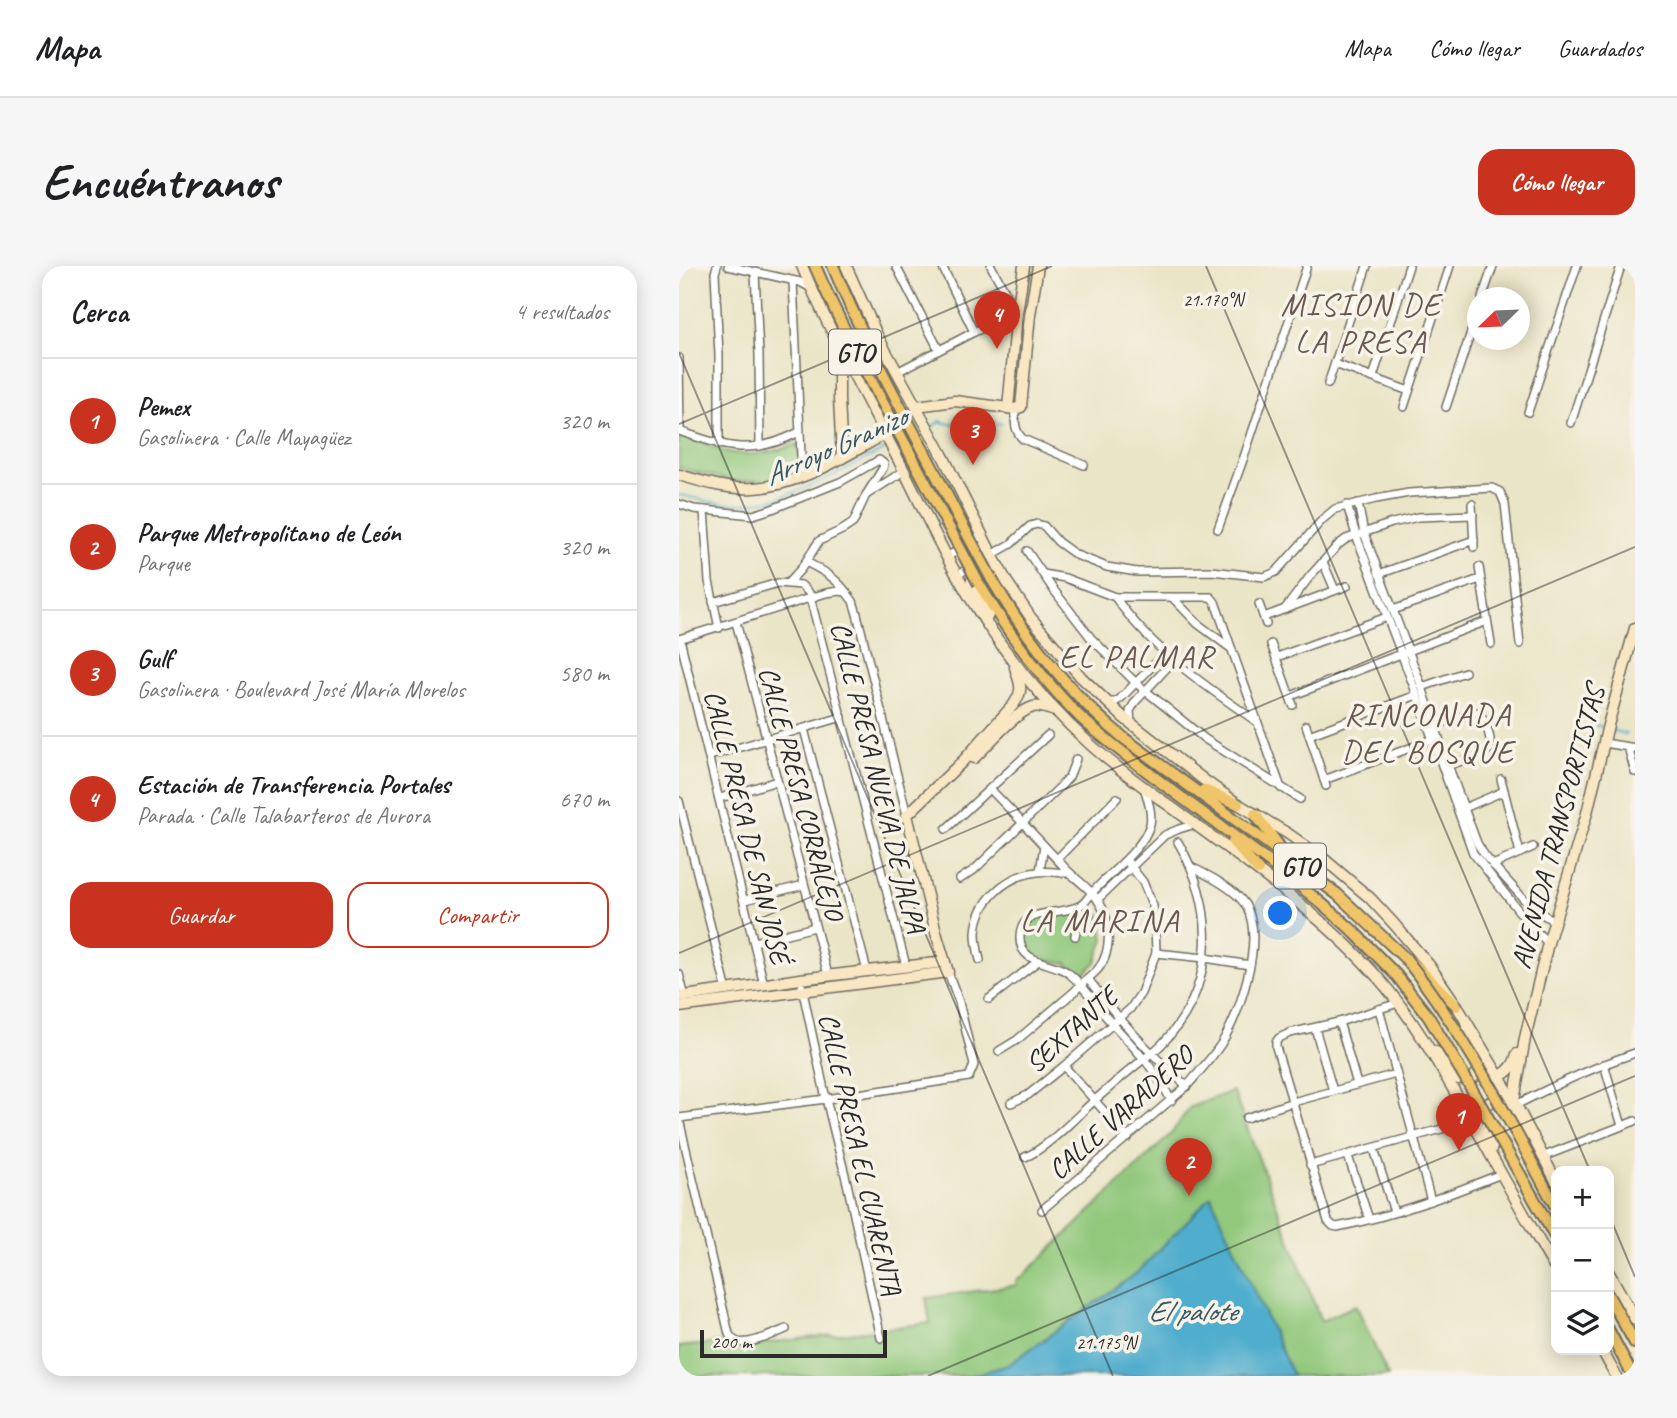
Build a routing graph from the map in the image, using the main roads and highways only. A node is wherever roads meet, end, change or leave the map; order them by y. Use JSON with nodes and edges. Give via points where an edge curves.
{"nodes":[{"id":1,"x":815,"y":266,"type":"edge"},
{"id":2,"x":833,"y":266,"type":"edge"},
{"id":3,"x":1185,"y":783,"type":"junction"},
{"id":4,"x":1238,"y":804,"type":"road end"},
{"id":5,"x":1255,"y":814,"type":"road end"},
{"id":6,"x":1217,"y":824,"type":"junction"},
{"id":7,"x":1287,"y":856,"type":"junction"},
{"id":8,"x":1258,"y":870,"type":"road end"},
{"id":9,"x":1380,"y":935,"type":"junction"},
{"id":10,"x":1457,"y":1006,"type":"road end"},
{"id":11,"x":1551,"y":1198,"type":"edge"},
{"id":12,"x":1551,"y":1229,"type":"edge"},
{"id":13,"x":1614,"y":1306,"type":"edge"},
{"id":14,"x":1633,"y":1339,"type":"edge"},
{"id":15,"x":1614,"y":1341,"type":"edge"},
{"id":16,"x":1631,"y":1373,"type":"edge"}],
"edges":[{"from":1,"to":6,"type":"main road","number":"GTO","bridge":true,"via":[[845,332],[1008,630],[1048,683],[1090,726]]},
{"from":2,"to":3,"type":"main road","number":"GTO","bridge":true,"via":[[865,341],[1007,605],[1039,651],[1084,702]]},
{"from":3,"to":4,"type":"main road"},
{"from":3,"to":7,"type":"main road","number":"GTO"},
{"from":5,"to":7,"type":"main road"},
{"from":6,"to":8,"type":"main road"},
{"from":6,"to":12,"type":"main road","number":"GTO","bridge":true,"via":[[1353,930],[1397,976],[1428,1016]]},
{"from":7,"to":9,"type":"main road","number":"GTO"},
{"from":9,"to":10,"type":"main road"},
{"from":9,"to":11,"type":"main road","number":"GTO","bridge":true,"via":[[1406,959],[1457,1031]]},
{"from":13,"to":14,"type":"main road"},
{"from":15,"to":16,"type":"main road"}]}
